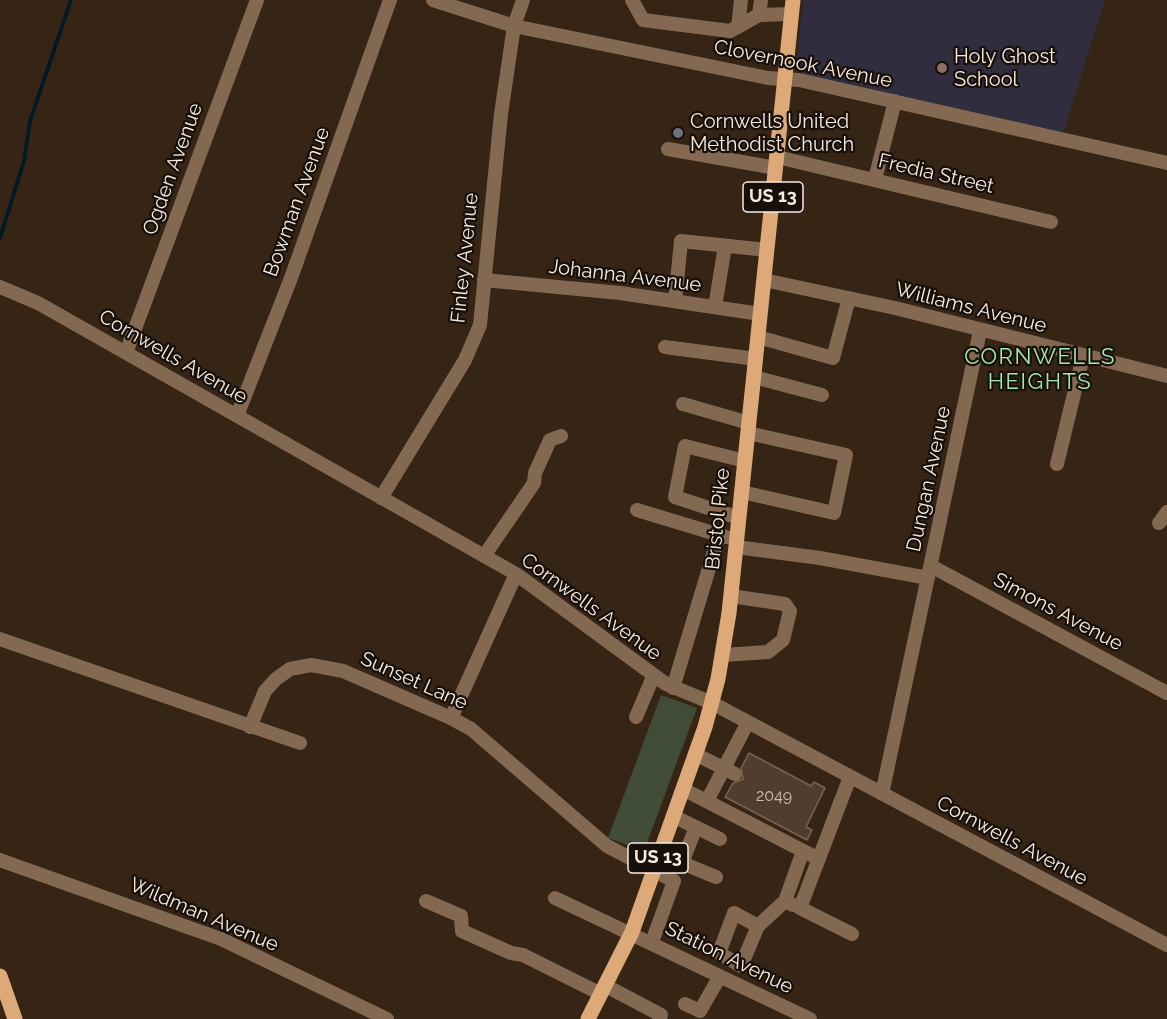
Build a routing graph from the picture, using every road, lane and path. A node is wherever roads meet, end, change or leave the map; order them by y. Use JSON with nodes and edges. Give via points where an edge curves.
{"nodes":[{"id":1,"x":257,"y":0,"type":"edge"},
{"id":2,"x":390,"y":0,"type":"edge"},
{"id":3,"x":432,"y":0,"type":"edge"},
{"id":4,"x":523,"y":0,"type":"edge"},
{"id":5,"x":632,"y":0,"type":"edge"},
{"id":6,"x":741,"y":0,"type":"edge"},
{"id":7,"x":761,"y":0,"type":"edge"},
{"id":8,"x":793,"y":7,"type":"edge"},
{"id":9,"x":759,"y":15,"type":"junction"},
{"id":10,"x":514,"y":26,"type":"junction"},
{"id":11,"x":738,"y":27,"type":"junction"},
{"id":12,"x":785,"y":80,"type":"junction"},
{"id":13,"x":895,"y":101,"type":"junction"},
{"id":14,"x":668,"y":149,"type":"dead end"},
{"id":15,"x":776,"y":163,"type":"junction"},
{"id":16,"x":1167,"y":163,"type":"edge"},
{"id":17,"x":875,"y":179,"type":"junction"},
{"id":18,"x":1051,"y":222,"type":"dead end"},
{"id":19,"x":725,"y":246,"type":"junction"},
{"id":20,"x":767,"y":250,"type":"junction"},
{"id":21,"x":484,"y":280,"type":"junction"},
{"id":22,"x":764,"y":280,"type":"junction"},
{"id":23,"x":0,"y":287,"type":"edge"},
{"id":24,"x":849,"y":298,"type":"junction"},
{"id":25,"x":675,"y":301,"type":"junction"},
{"id":26,"x":715,"y":307,"type":"junction"},
{"id":27,"x":760,"y":314,"type":"junction"},
{"id":28,"x":980,"y":331,"type":"junction"},
{"id":29,"x":758,"y":336,"type":"junction"},
{"id":30,"x":665,"y":347,"type":"dead end"},
{"id":31,"x":126,"y":353,"type":"junction"},
{"id":32,"x":1083,"y":357,"type":"junction"},
{"id":33,"x":756,"y":359,"type":"junction"},
{"id":34,"x":1167,"y":376,"type":"edge"},
{"id":35,"x":754,"y":377,"type":"junction"},
{"id":36,"x":822,"y":395,"type":"dead end"},
{"id":37,"x":683,"y":404,"type":"dead end"},
{"id":38,"x":237,"y":416,"type":"junction"},
{"id":39,"x":748,"y":428,"type":"junction"},
{"id":40,"x":561,"y":436,"type":"dead end"},
{"id":41,"x":745,"y":461,"type":"junction"},
{"id":42,"x":1057,"y":464,"type":"dead end"},
{"id":43,"x":742,"y":492,"type":"junction"},
{"id":44,"x":381,"y":498,"type":"junction"},
{"id":45,"x":637,"y":510,"type":"dead end"},
{"id":46,"x":739,"y":518,"type":"junction"},
{"id":47,"x":719,"y":535,"type":"junction"},
{"id":48,"x":736,"y":544,"type":"junction"},
{"id":49,"x":484,"y":556,"type":"junction"},
{"id":50,"x":929,"y":572,"type":"junction"},
{"id":51,"x":516,"y":574,"type":"junction"},
{"id":52,"x":731,"y":596,"type":"junction"},
{"id":53,"x":0,"y":639,"type":"edge"},
{"id":54,"x":723,"y":655,"type":"junction"},
{"id":55,"x":653,"y":677,"type":"junction"},
{"id":56,"x":673,"y":688,"type":"junction"},
{"id":57,"x":1167,"y":693,"type":"edge"},
{"id":58,"x":712,"y":703,"type":"junction"},
{"id":59,"x":636,"y":717,"type":"dead end"},
{"id":60,"x":451,"y":718,"type":"junction"},
{"id":61,"x":748,"y":722,"type":"junction"},
{"id":62,"x":250,"y":727,"type":"junction"},
{"id":63,"x":300,"y":743,"type":"dead end"},
{"id":64,"x":695,"y":754,"type":"junction"},
{"id":65,"x":730,"y":771,"type":"junction"},
{"id":66,"x":850,"y":777,"type":"junction"},
{"id":67,"x":683,"y":789,"type":"junction"},
{"id":68,"x":882,"y":794,"type":"junction"},
{"id":69,"x":707,"y":801,"type":"junction"},
{"id":70,"x":673,"y":816,"type":"junction"},
{"id":71,"x":696,"y":827,"type":"junction"},
{"id":72,"x":720,"y":839,"type":"dead end"},
{"id":73,"x":803,"y":851,"type":"junction"},
{"id":74,"x":660,"y":855,"type":"junction"},
{"id":75,"x":819,"y":859,"type":"junction"},
{"id":76,"x":0,"y":860,"type":"edge"},
{"id":77,"x":682,"y":863,"type":"junction"},
{"id":78,"x":653,"y":870,"type":"junction"},
{"id":79,"x":716,"y":877,"type":"dead end"},
{"id":80,"x":555,"y":898,"type":"dead end"},
{"id":81,"x":426,"y":901,"type":"dead end"},
{"id":82,"x":785,"y":901,"type":"junction"},
{"id":83,"x":801,"y":908,"type":"junction"},
{"id":84,"x":758,"y":926,"type":"dead end"},
{"id":85,"x":632,"y":932,"type":"junction"},
{"id":86,"x":852,"y":934,"type":"dead end"},
{"id":87,"x":652,"y":942,"type":"junction"},
{"id":88,"x":1167,"y":945,"type":"edge"},
{"id":89,"x":0,"y":976,"type":"edge"},
{"id":90,"x":720,"y":976,"type":"junction"},
{"id":91,"x":604,"y":990,"type":"junction"},
{"id":92,"x":685,"y":1004,"type":"dead end"},
{"id":93,"x":805,"y":1018,"type":"edge"},
{"id":94,"x":15,"y":1019,"type":"edge"},
{"id":95,"x":387,"y":1019,"type":"edge"},
{"id":96,"x":588,"y":1019,"type":"edge"},
{"id":97,"x":659,"y":1019,"type":"edge"}],
"edges":[{"from":1,"to":31,"type":"street","name":"Ogden Avenue"},
{"from":2,"to":38,"type":"street","name":"Bowman Avenue","via":[[291,278]]},
{"from":3,"to":10,"type":"street","name":"Clovernook Avenue"},
{"from":4,"to":10,"type":"street","name":"Finley Avenue"},
{"from":5,"to":11,"type":"street","via":[[643,20],[730,31]]},
{"from":6,"to":11,"type":"street"},
{"from":7,"to":9,"type":"street"},
{"from":8,"to":9,"type":"street"},
{"from":8,"to":12,"type":"main road","name":"Bristol Pike","number":"US 13"},
{"from":9,"to":11,"type":"street"},
{"from":10,"to":12,"type":"street","name":"Clovernook Avenue"},
{"from":10,"to":21,"type":"street","name":"Finley Avenue"},
{"from":12,"to":13,"type":"street","name":"Clovernook Avenue"},
{"from":12,"to":15,"type":"main road","name":"Bristol Pike","number":"US 13"},
{"from":13,"to":16,"type":"street","name":"Clovernook Avenue"},
{"from":13,"to":17,"type":"street"},
{"from":14,"to":15,"type":"street","name":"Fredia Street"},
{"from":15,"to":17,"type":"street","name":"Fredia Street"},
{"from":15,"to":20,"type":"main road","name":"Bristol Pike","number":"US 13"},
{"from":17,"to":18,"type":"street","name":"Fredia Street"},
{"from":19,"to":20,"type":"street"},
{"from":19,"to":25,"type":"street","via":[[681,241]]},
{"from":19,"to":26,"type":"street"},
{"from":20,"to":22,"type":"main road","name":"Bristol Pike","number":"US 13"},
{"from":21,"to":25,"type":"street","name":"Johanna Avenue"},
{"from":21,"to":44,"type":"street","name":"Finley Avenue","via":[[476,338]]},
{"from":22,"to":24,"type":"street","name":"Williams Avenue"},
{"from":22,"to":27,"type":"main road","name":"Bristol Pike","number":"US 13"},
{"from":23,"to":31,"type":"street","name":"Cornwells Avenue","via":[[38,303]]},
{"from":24,"to":28,"type":"street","name":"Williams Avenue"},
{"from":24,"to":29,"type":"street","via":[[833,358]]},
{"from":25,"to":26,"type":"street","name":"Johanna Avenue"},
{"from":26,"to":27,"type":"street","name":"Johanna Avenue"},
{"from":27,"to":29,"type":"main road","name":"Bristol Pike","number":"US 13"},
{"from":28,"to":32,"type":"street","name":"Williams Avenue"},
{"from":28,"to":50,"type":"street","name":"Dungan Avenue"},
{"from":29,"to":33,"type":"main road","name":"Bristol Pike","number":"US 13"},
{"from":30,"to":33,"type":"street"},
{"from":31,"to":38,"type":"street","name":"Cornwells Avenue"},
{"from":32,"to":34,"type":"street","name":"Williams Avenue"},
{"from":32,"to":42,"type":"street"},
{"from":33,"to":35,"type":"main road","name":"Bristol Pike","number":"US 13"},
{"from":35,"to":36,"type":"street"},
{"from":35,"to":39,"type":"main road","name":"Bristol Pike","number":"US 13"},
{"from":37,"to":39,"type":"street"},
{"from":38,"to":44,"type":"street","name":"Cornwells Avenue"},
{"from":39,"to":41,"type":"main road","name":"Bristol Pike","number":"US 13"},
{"from":39,"to":43,"type":"street","via":[[846,455],[834,513]]},
{"from":40,"to":49,"type":"street","via":[[550,440],[534,483]]},
{"from":41,"to":43,"type":"main road","name":"Bristol Pike","number":"US 13"},
{"from":41,"to":46,"type":"street","via":[[685,446],[675,497]]},
{"from":43,"to":46,"type":"main road","name":"Bristol Pike","number":"US 13"},
{"from":44,"to":49,"type":"street","name":"Cornwells Avenue"},
{"from":45,"to":47,"type":"street","name":"Simons Avenue"},
{"from":46,"to":48,"type":"main road","name":"Bristol Pike","number":"US 13"},
{"from":47,"to":48,"type":"street","name":"Simons Avenue"},
{"from":47,"to":56,"type":"street"},
{"from":48,"to":50,"type":"street","name":"Simons Avenue"},
{"from":48,"to":52,"type":"main road","name":"Bristol Pike","number":"US 13"},
{"from":49,"to":51,"type":"street","name":"Cornwells Avenue"},
{"from":50,"to":57,"type":"street","name":"Simons Avenue"},
{"from":50,"to":68,"type":"street","name":"Dungan Avenue"},
{"from":51,"to":55,"type":"street","name":"Cornwells Avenue"},
{"from":51,"to":60,"type":"street"},
{"from":52,"to":54,"type":"main road","name":"Bristol Pike","number":"US 13"},
{"from":52,"to":54,"type":"street","via":[[785,604],[790,611],[783,640],[768,652]]},
{"from":53,"to":62,"type":"street"},
{"from":54,"to":58,"type":"main road","name":"Bristol Pike","number":"US 13"},
{"from":55,"to":56,"type":"street","name":"Cornwells Avenue"},
{"from":55,"to":59,"type":"street"},
{"from":56,"to":58,"type":"street","name":"Cornwells Avenue"},
{"from":58,"to":61,"type":"street","name":"Cornwells Avenue"},
{"from":58,"to":64,"type":"main road","name":"Bristol Pike","number":"US 13"},
{"from":60,"to":62,"type":"street","name":"Sunset Lane","via":[[343,671],[311,665],[290,669],[276,679],[265,691]]},
{"from":60,"to":78,"type":"street","name":"Sunset Lane","via":[[471,729],[599,841]]},
{"from":61,"to":65,"type":"street"},
{"from":61,"to":66,"type":"street","name":"Cornwells Avenue"},
{"from":62,"to":63,"type":"street"},
{"from":64,"to":65,"type":"street"},
{"from":64,"to":67,"type":"main road","name":"Bristol Pike","number":"US 13"},
{"from":65,"to":69,"type":"street"},
{"from":66,"to":68,"type":"street","name":"Cornwells Avenue"},
{"from":66,"to":75,"type":"street"},
{"from":67,"to":69,"type":"street"},
{"from":67,"to":70,"type":"main road","name":"Bristol Pike","number":"US 13"},
{"from":68,"to":88,"type":"street","name":"Cornwells Avenue"},
{"from":69,"to":73,"type":"street"},
{"from":70,"to":71,"type":"street"},
{"from":70,"to":74,"type":"main road","name":"Bristol Pike","number":"US 13"},
{"from":71,"to":72,"type":"street"},
{"from":71,"to":77,"type":"street"},
{"from":73,"to":75,"type":"street"},
{"from":73,"to":82,"type":"street"},
{"from":74,"to":77,"type":"street"},
{"from":74,"to":78,"type":"main road","name":"Bristol Pike","number":"US 13"},
{"from":75,"to":83,"type":"street"},
{"from":76,"to":95,"type":"street","name":"Wildman Avenue","via":[[221,939]]},
{"from":77,"to":79,"type":"street"},
{"from":78,"to":85,"type":"main road","name":"Bristol Pike","number":"US 13"},
{"from":78,"to":87,"type":"street","name":"Sunset Lane","via":[[674,881]]},
{"from":80,"to":85,"type":"street","name":"Station Avenue"},
{"from":81,"to":91,"type":"street","via":[[461,916],[462,931]]},
{"from":82,"to":83,"type":"street"},
{"from":82,"to":84,"type":"street"},
{"from":83,"to":86,"type":"street"},
{"from":85,"to":87,"type":"street","name":"Station Avenue"},
{"from":85,"to":91,"type":"main road","name":"Bristol Pike","number":"US 13"},
{"from":87,"to":90,"type":"street","name":"Station Avenue"},
{"from":89,"to":94,"type":"main road"},
{"from":90,"to":92,"type":"street","via":[[700,1011]]},
{"from":90,"to":93,"type":"street","name":"Station Avenue"},
{"from":91,"to":96,"type":"main road","name":"Bristol Pike","number":"US 13"},
{"from":91,"to":97,"type":"street","via":[[661,1015]]}]}
